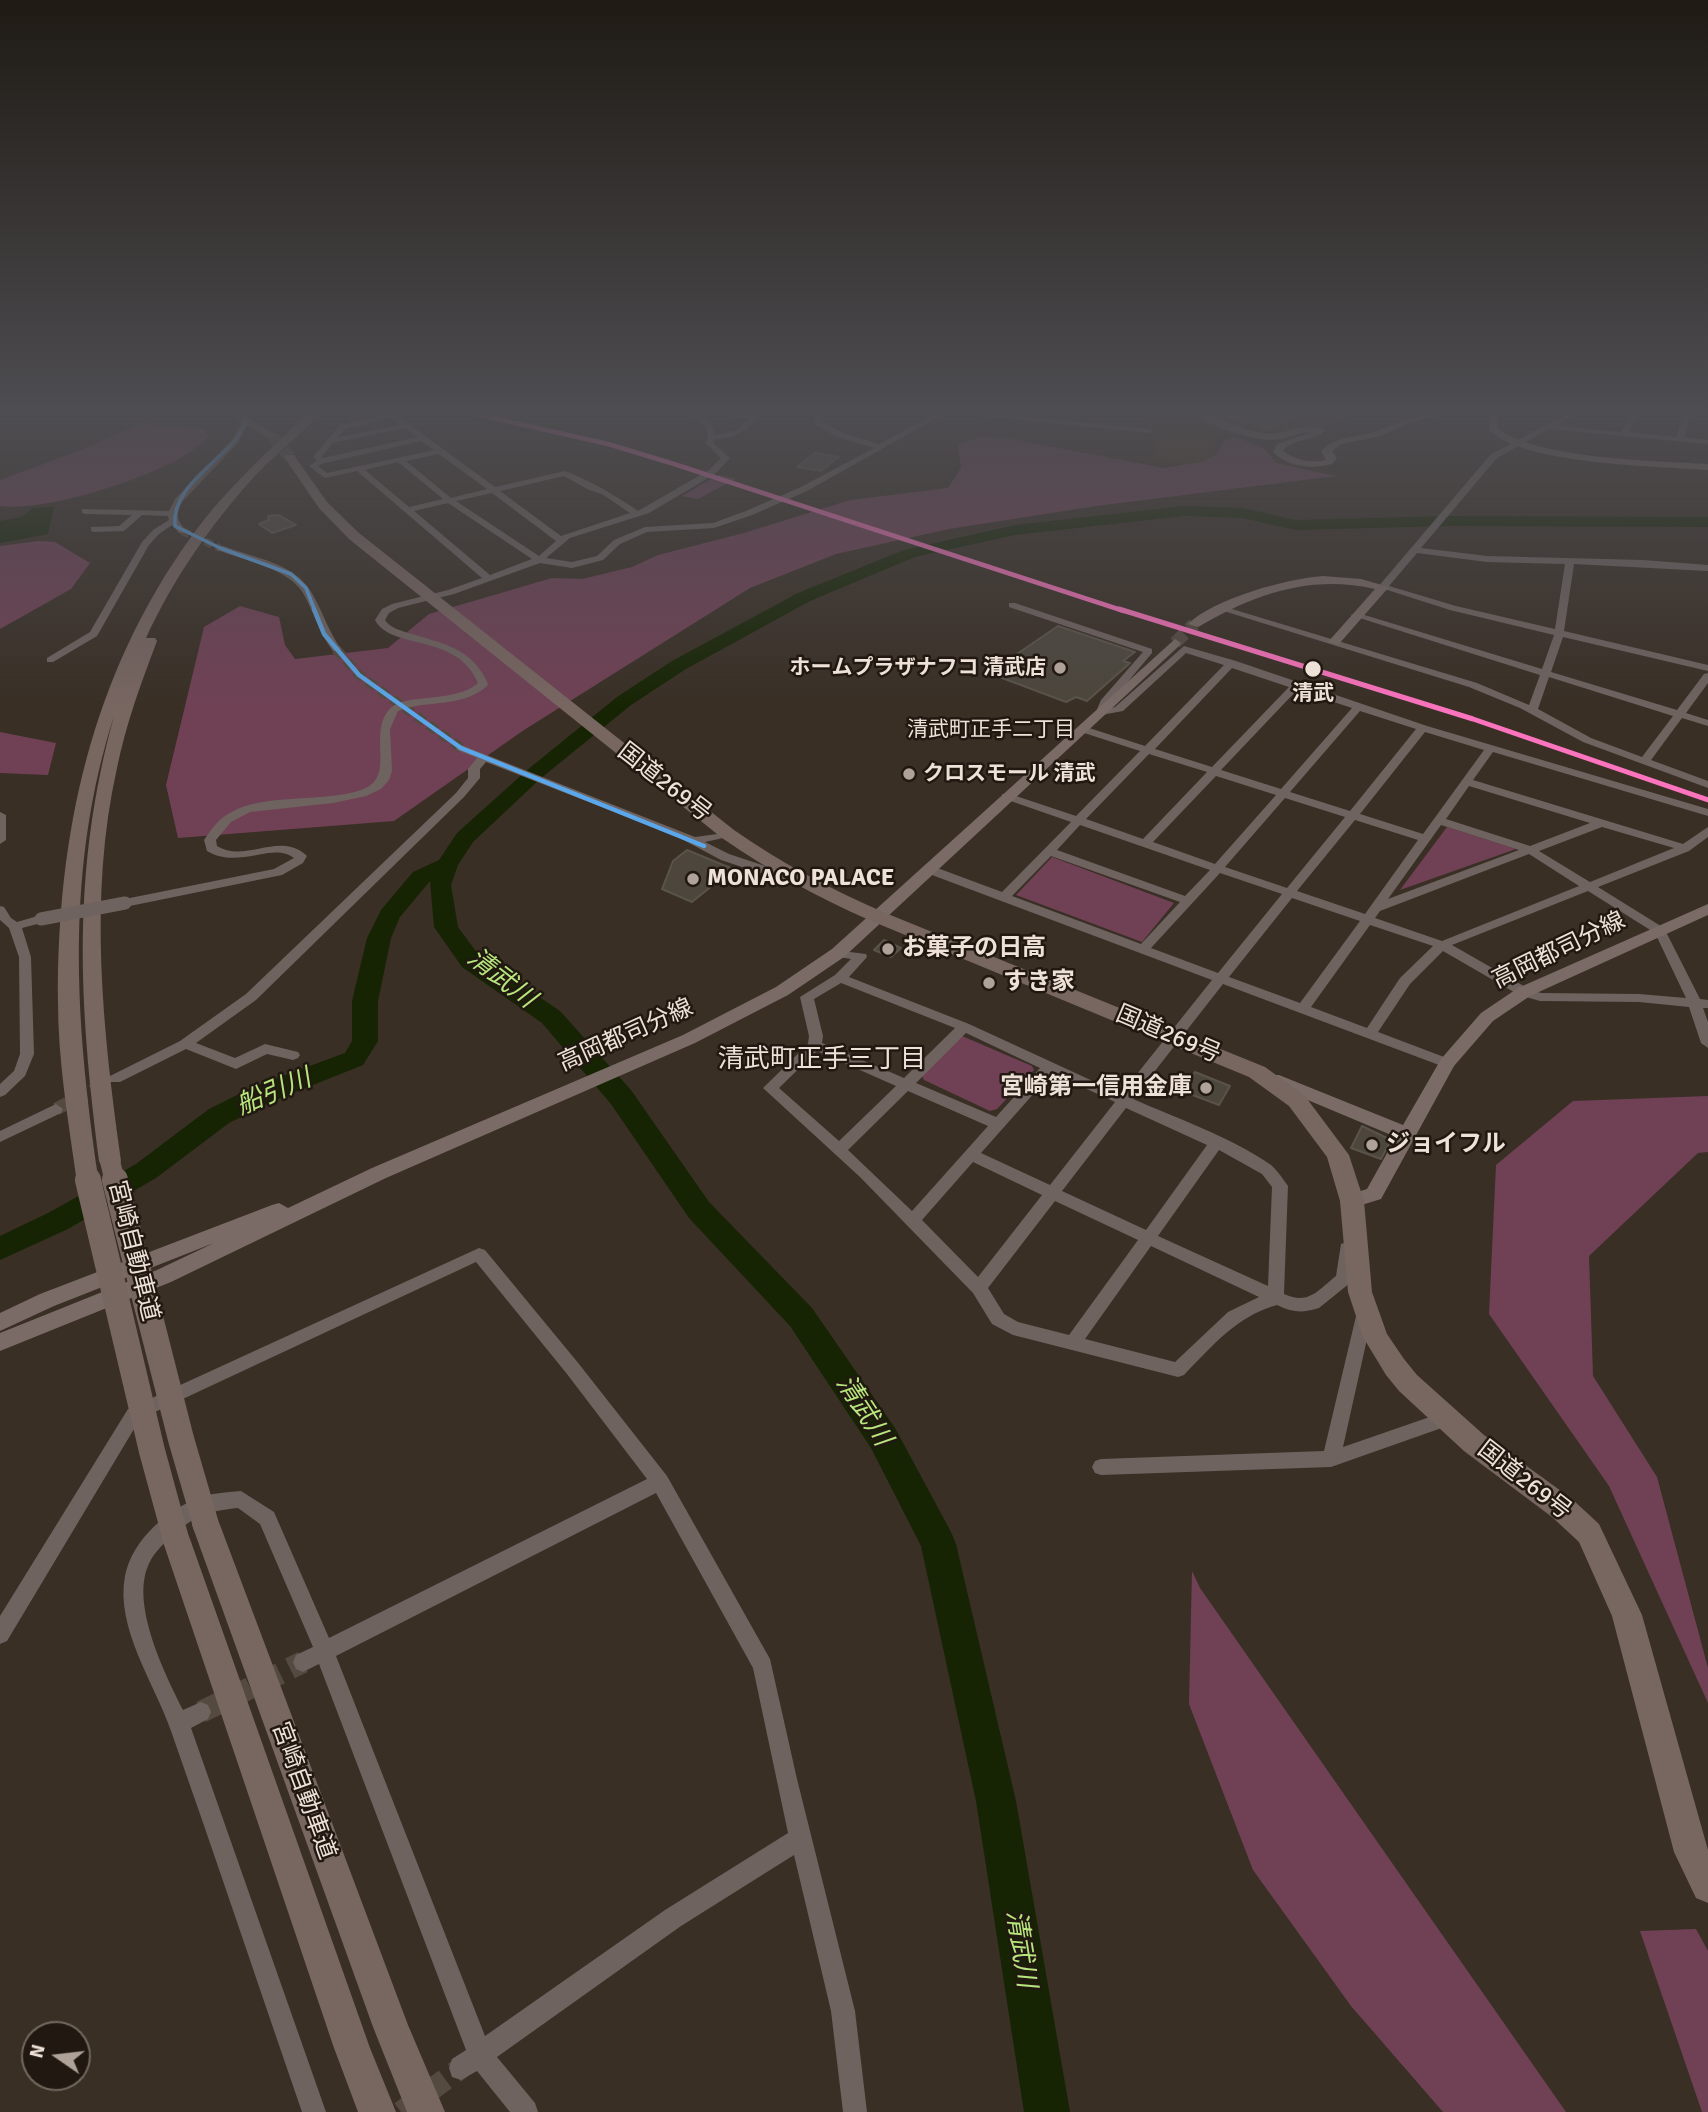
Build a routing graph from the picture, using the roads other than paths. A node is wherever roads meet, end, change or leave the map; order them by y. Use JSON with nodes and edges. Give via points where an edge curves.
{"nodes":[{"id":1,"x":141,"y":512,"type":"edge"},
{"id":2,"x":144,"y":513,"type":"edge"},
{"id":3,"x":174,"y":513,"type":"edge"},
{"id":4,"x":217,"y":513,"type":"edge"},
{"id":5,"x":230,"y":513,"type":"edge"},
{"id":6,"x":331,"y":513,"type":"edge"},
{"id":7,"x":412,"y":513,"type":"edge"},
{"id":8,"x":468,"y":513,"type":"edge"},
{"id":9,"x":524,"y":513,"type":"edge"},
{"id":10,"x":639,"y":513,"type":"edge"},
{"id":11,"x":748,"y":513,"type":"edge"},
{"id":12,"x":1447,"y":513,"type":"edge"},
{"id":13,"x":636,"y":514,"type":"joint"},
{"id":14,"x":172,"y":517,"type":"junction"},
{"id":15,"x":94,"y":529,"type":"dead end"},
{"id":16,"x":121,"y":529,"type":"junction"},
{"id":17,"x":182,"y":531,"type":"tunnel mouth"},
{"id":18,"x":561,"y":540,"type":"junction"},
{"id":19,"x":106,"y":543,"type":"dead end"},
{"id":20,"x":1417,"y":547,"type":"junction"},
{"id":21,"x":220,"y":548,"type":"tunnel mouth"},
{"id":22,"x":539,"y":560,"type":"junction"},
{"id":23,"x":1570,"y":562,"type":"junction"},
{"id":24,"x":1708,"y":568,"type":"edge"},
{"id":25,"x":488,"y":578,"type":"junction"},
{"id":26,"x":1383,"y":587,"type":"junction"},
{"id":27,"x":428,"y":597,"type":"junction"},
{"id":28,"x":1012,"y":605,"type":"dead end"},
{"id":29,"x":1219,"y":608,"type":"junction"},
{"id":30,"x":1355,"y":615,"type":"junction"},
{"id":31,"x":1194,"y":624,"type":"tunnel mouth"},
{"id":32,"x":1559,"y":633,"type":"junction"},
{"id":33,"x":1175,"y":642,"type":"tunnel mouth"},
{"id":34,"x":1335,"y":642,"type":"junction"},
{"id":35,"x":336,"y":649,"type":"tunnel mouth"},
{"id":36,"x":50,"y":660,"type":"dead end"},
{"id":37,"x":1231,"y":663,"type":"junction"},
{"id":38,"x":1708,"y":668,"type":"edge"},
{"id":39,"x":1546,"y":674,"type":"junction"},
{"id":40,"x":1708,"y":676,"type":"edge"},
{"id":41,"x":1296,"y":685,"type":"junction"},
{"id":42,"x":1358,"y":706,"type":"junction"},
{"id":43,"x":1532,"y":711,"type":"junction"},
{"id":44,"x":1100,"y":714,"type":"junction"},
{"id":45,"x":1679,"y":714,"type":"junction"},
{"id":46,"x":1708,"y":723,"type":"edge"},
{"id":47,"x":1423,"y":728,"type":"junction"},
{"id":48,"x":1083,"y":729,"type":"junction"},
{"id":49,"x":461,"y":748,"type":"tunnel mouth"},
{"id":50,"x":1491,"y":748,"type":"junction"},
{"id":51,"x":1147,"y":750,"type":"junction"},
{"id":52,"x":489,"y":760,"type":"junction"},
{"id":53,"x":1644,"y":762,"type":"junction"},
{"id":54,"x":1214,"y":771,"type":"junction"},
{"id":55,"x":1467,"y":782,"type":"junction"},
{"id":56,"x":1708,"y":785,"type":"edge"},
{"id":57,"x":1283,"y":793,"type":"junction"},
{"id":58,"x":1006,"y":796,"type":"junction"},
{"id":59,"x":1708,"y":813,"type":"edge"},
{"id":60,"x":0,"y":816,"type":"edge"},
{"id":61,"x":1352,"y":816,"type":"junction"},
{"id":62,"x":1078,"y":821,"type":"junction"},
{"id":63,"x":1439,"y":821,"type":"junction"},
{"id":64,"x":1601,"y":822,"type":"junction"},
{"id":65,"x":1708,"y":831,"type":"edge"},
{"id":66,"x":728,"y":834,"type":"junction"},
{"id":67,"x":1426,"y":839,"type":"junction"},
{"id":68,"x":0,"y":840,"type":"edge"},
{"id":69,"x":694,"y":841,"type":"junction"},
{"id":70,"x":1145,"y":844,"type":"junction"},
{"id":71,"x":1685,"y":848,"type":"junction"},
{"id":72,"x":1530,"y":850,"type":"junction"},
{"id":73,"x":1049,"y":851,"type":"junction"},
{"id":74,"x":1218,"y":868,"type":"junction"},
{"id":75,"x":928,"y":869,"type":"junction"},
{"id":76,"x":1587,"y":885,"type":"junction"},
{"id":77,"x":814,"y":888,"type":"junction"},
{"id":78,"x":1290,"y":893,"type":"junction"},
{"id":79,"x":1004,"y":897,"type":"junction"},
{"id":80,"x":1188,"y":901,"type":"junction"},
{"id":81,"x":1376,"y":908,"type":"junction"},
{"id":82,"x":1708,"y":909,"type":"edge"},
{"id":83,"x":0,"y":910,"type":"edge"},
{"id":84,"x":876,"y":916,"type":"junction"},
{"id":85,"x":1368,"y":920,"type":"junction"},
{"id":86,"x":15,"y":926,"type":"junction"},
{"id":87,"x":1660,"y":931,"type":"junction"},
{"id":88,"x":1442,"y":945,"type":"junction"},
{"id":89,"x":1143,"y":949,"type":"junction"},
{"id":90,"x":838,"y":953,"type":"junction"},
{"id":91,"x":840,"y":978,"type":"junction"},
{"id":92,"x":1221,"y":978,"type":"junction"},
{"id":93,"x":1524,"y":992,"type":"junction"},
{"id":94,"x":1701,"y":1003,"type":"edge"},
{"id":95,"x":1303,"y":1009,"type":"junction"},
{"id":96,"x":964,"y":1027,"type":"junction"},
{"id":97,"x":1370,"y":1034,"type":"junction"},
{"id":98,"x":1173,"y":1037,"type":"junction"},
{"id":99,"x":185,"y":1044,"type":"junction"},
{"id":100,"x":1708,"y":1044,"type":"edge"},
{"id":101,"x":814,"y":1045,"type":"junction"},
{"id":102,"x":293,"y":1055,"type":"dead end"},
{"id":103,"x":1447,"y":1063,"type":"junction"},
{"id":104,"x":1049,"y":1066,"type":"junction"},
{"id":105,"x":1257,"y":1072,"type":"junction"},
{"id":106,"x":115,"y":1079,"type":"tunnel mouth"},
{"id":107,"x":906,"y":1084,"type":"junction"},
{"id":108,"x":0,"y":1093,"type":"edge"},
{"id":109,"x":1124,"y":1101,"type":"junction"},
{"id":110,"x":56,"y":1109,"type":"tunnel mouth"},
{"id":111,"x":998,"y":1124,"type":"junction"},
{"id":112,"x":1409,"y":1135,"type":"junction"},
{"id":113,"x":0,"y":1137,"type":"edge"},
{"id":114,"x":1216,"y":1143,"type":"junction"},
{"id":115,"x":839,"y":1150,"type":"junction"},
{"id":116,"x":971,"y":1155,"type":"junction"},
{"id":117,"x":379,"y":1173,"type":"junction"},
{"id":118,"x":1052,"y":1194,"type":"junction"},
{"id":119,"x":1352,"y":1201,"type":"junction"},
{"id":120,"x":912,"y":1221,"type":"junction"},
{"id":121,"x":1149,"y":1239,"type":"junction"},
{"id":122,"x":979,"y":1288,"type":"junction"},
{"id":123,"x":1276,"y":1299,"type":"junction"},
{"id":124,"x":1366,"y":1307,"type":"junction"},
{"id":125,"x":0,"y":1323,"type":"edge"},
{"id":126,"x":0,"y":1342,"type":"edge"},
{"id":127,"x":1073,"y":1343,"type":"junction"},
{"id":128,"x":1447,"y":1419,"type":"junction"},
{"id":129,"x":1332,"y":1459,"type":"junction"},
{"id":130,"x":1101,"y":1467,"type":"dead end"},
{"id":131,"x":660,"y":1482,"type":"junction"},
{"id":132,"x":0,"y":1634,"type":"edge"},
{"id":133,"x":324,"y":1650,"type":"junction"},
{"id":134,"x":303,"y":1662,"type":"tunnel mouth"},
{"id":135,"x":201,"y":1712,"type":"tunnel mouth"},
{"id":136,"x":179,"y":1723,"type":"junction"},
{"id":137,"x":800,"y":1838,"type":"junction"},
{"id":138,"x":1708,"y":1886,"type":"edge"},
{"id":139,"x":471,"y":2062,"type":"junction"},
{"id":140,"x":314,"y":2112,"type":"edge"},
{"id":141,"x":377,"y":2112,"type":"edge"},
{"id":142,"x":426,"y":2112,"type":"edge"},
{"id":143,"x":526,"y":2112,"type":"edge"},
{"id":144,"x":855,"y":2112,"type":"edge"}],
"edges":[{"from":1,"to":16,"type":"street"},
{"from":2,"to":14,"type":"street"},
{"from":3,"to":14,"type":"street"},
{"from":4,"to":141,"type":"highway","name":"宮崎自動車道","bridge":true,"via":[[178,563],[142,625],[123,665],[89,769],[75,846],[69,926],[68,1003],[75,1085],[87,1176],[176,1539]]},
{"from":5,"to":142,"type":"highway","name":"宮崎自動車道","bridge":true,"via":[[192,562],[157,624],[106,767],[94,843],[89,921],[98,1077],[110,1161],[206,1525]]},
{"from":6,"to":27,"type":"highway","name":"国道269号"},
{"from":7,"to":25,"type":"street"},
{"from":8,"to":22,"type":"street"},
{"from":9,"to":18,"type":"street"},
{"from":10,"to":13,"type":"street"},
{"from":11,"to":22,"type":"street","via":[[723,523],[645,530],[617,542],[600,558],[579,564]]},
{"from":12,"to":20,"type":"street"},
{"from":13,"to":18,"type":"street"},
{"from":14,"to":17,"type":"street"},
{"from":14,"to":36,"type":"street","via":[[145,544],[94,634]]},
{"from":15,"to":16,"type":"street"},
{"from":16,"to":19,"type":"street"},
{"from":18,"to":22,"type":"street"},
{"from":20,"to":23,"type":"street","via":[[1487,559]]},
{"from":20,"to":26,"type":"street"},
{"from":21,"to":35,"type":"street","via":[[299,580]]},
{"from":22,"to":25,"type":"street"},
{"from":23,"to":24,"type":"street"},
{"from":23,"to":32,"type":"street"},
{"from":25,"to":27,"type":"street"},
{"from":26,"to":29,"type":"main road","via":[[1343,579],[1302,581]]},
{"from":26,"to":30,"type":"main road"},
{"from":26,"to":32,"type":"street"},
{"from":27,"to":66,"type":"highway","name":"国道269号"},
{"from":27,"to":86,"type":"street","bridge":true,"via":[[385,611],[380,620],[383,626],[455,650],[479,674],[480,687],[464,696],[394,709],[383,727],[385,776],[371,790],[331,800],[249,807],[229,818],[210,841],[216,853],[280,849],[302,856],[288,868]]},
{"from":28,"to":44,"type":"street","via":[[1149,651]]},
{"from":29,"to":31,"type":"main road"},
{"from":29,"to":34,"type":"street"},
{"from":30,"to":34,"type":"main road"},
{"from":30,"to":39,"type":"street"},
{"from":32,"to":38,"type":"street"},
{"from":32,"to":39,"type":"street"},
{"from":33,"to":44,"type":"main road","name":"高岡都司分線"},
{"from":34,"to":43,"type":"street","via":[[1473,685]]},
{"from":37,"to":41,"type":"street"},
{"from":37,"to":44,"type":"street","via":[[1184,649],[1119,709]]},
{"from":37,"to":51,"type":"street"},
{"from":39,"to":43,"type":"street"},
{"from":39,"to":45,"type":"street"},
{"from":40,"to":45,"type":"street"},
{"from":41,"to":42,"type":"street"},
{"from":41,"to":54,"type":"street"},
{"from":42,"to":47,"type":"street"},
{"from":42,"to":57,"type":"street"},
{"from":43,"to":53,"type":"street","via":[[1587,740]]},
{"from":44,"to":48,"type":"main road","name":"高岡都司分線"},
{"from":45,"to":46,"type":"street"},
{"from":45,"to":53,"type":"street"},
{"from":47,"to":50,"type":"street"},
{"from":47,"to":61,"type":"street"},
{"from":48,"to":51,"type":"street"},
{"from":48,"to":58,"type":"main road","name":"高岡都司分線"},
{"from":49,"to":52,"type":"street"},
{"from":50,"to":55,"type":"street"},
{"from":50,"to":59,"type":"street"},
{"from":51,"to":54,"type":"street"},
{"from":51,"to":62,"type":"street"},
{"from":52,"to":69,"type":"street"},
{"from":52,"to":99,"type":"street","via":[[474,769],[474,778],[460,795],[291,961],[223,1020]]},
{"from":53,"to":56,"type":"street"},
{"from":54,"to":57,"type":"street"},
{"from":54,"to":70,"type":"street"},
{"from":55,"to":63,"type":"street"},
{"from":55,"to":64,"type":"street"},
{"from":57,"to":61,"type":"street"},
{"from":57,"to":74,"type":"street"},
{"from":58,"to":62,"type":"street"},
{"from":58,"to":75,"type":"main road","name":"高岡都司分線"},
{"from":60,"to":68,"type":"street"},
{"from":61,"to":67,"type":"street"},
{"from":61,"to":78,"type":"street"},
{"from":62,"to":70,"type":"street"},
{"from":62,"to":73,"type":"street"},
{"from":63,"to":67,"type":"street"},
{"from":63,"to":72,"type":"street"},
{"from":64,"to":71,"type":"street"},
{"from":64,"to":72,"type":"street"},
{"from":65,"to":71,"type":"street"},
{"from":66,"to":69,"type":"street"},
{"from":66,"to":77,"type":"highway","name":"国道269号"},
{"from":67,"to":81,"type":"street"},
{"from":69,"to":77,"type":"street","via":[[725,857]]},
{"from":70,"to":74,"type":"street"},
{"from":71,"to":76,"type":"street"},
{"from":72,"to":76,"type":"street"},
{"from":72,"to":81,"type":"street"},
{"from":73,"to":79,"type":"street"},
{"from":73,"to":80,"type":"street"},
{"from":74,"to":78,"type":"street"},
{"from":74,"to":80,"type":"street"},
{"from":75,"to":79,"type":"street"},
{"from":75,"to":84,"type":"main road","name":"高岡都司分線"},
{"from":76,"to":87,"type":"street"},
{"from":76,"to":88,"type":"street"},
{"from":77,"to":84,"type":"highway","name":"国道269号"},
{"from":78,"to":85,"type":"street"},
{"from":78,"to":92,"type":"street"},
{"from":79,"to":89,"type":"street"},
{"from":80,"to":89,"type":"street"},
{"from":81,"to":85,"type":"street"},
{"from":82,"to":87,"type":"main road","name":"高岡都司分線"},
{"from":83,"to":86,"type":"street"},
{"from":84,"to":90,"type":"main road","name":"高岡都司分線"},
{"from":84,"to":98,"type":"highway","name":"国道269号"},
{"from":85,"to":88,"type":"street"},
{"from":85,"to":95,"type":"street"},
{"from":86,"to":108,"type":"street","via":[[25,957],[27,1054],[20,1073]]},
{"from":87,"to":93,"type":"main road","name":"高岡都司分線"},
{"from":87,"to":94,"type":"street"},
{"from":88,"to":93,"type":"street"},
{"from":88,"to":97,"type":"street","via":[[1405,981]]},
{"from":89,"to":92,"type":"street"},
{"from":90,"to":91,"type":"street","via":[[861,957]]},
{"from":90,"to":117,"type":"main road","name":"高岡都司分線","via":[[782,991],[689,1039]]},
{"from":91,"to":96,"type":"street"},
{"from":91,"to":101,"type":"street","via":[[807,998]]},
{"from":92,"to":95,"type":"street"},
{"from":92,"to":98,"type":"street"},
{"from":93,"to":94,"type":"street"},
{"from":93,"to":103,"type":"main road","name":"高岡都司分線","via":[[1487,1017]]},
{"from":94,"to":100,"type":"street"},
{"from":95,"to":97,"type":"street"},
{"from":96,"to":104,"type":"street"},
{"from":96,"to":107,"type":"street"},
{"from":97,"to":103,"type":"street"},
{"from":98,"to":105,"type":"highway","name":"国道269号"},
{"from":98,"to":109,"type":"street"},
{"from":99,"to":102,"type":"street","via":[[236,1064],[265,1049]]},
{"from":99,"to":106,"type":"street"},
{"from":101,"to":107,"type":"street"},
{"from":101,"to":115,"type":"street","via":[[770,1088]]},
{"from":103,"to":112,"type":"main road","name":"高岡都司分線"},
{"from":104,"to":109,"type":"street"},
{"from":104,"to":111,"type":"street"},
{"from":105,"to":112,"type":"main road"},
{"from":105,"to":119,"type":"highway","name":"国道269号","via":[[1297,1101],[1338,1155]]},
{"from":107,"to":111,"type":"street"},
{"from":107,"to":115,"type":"street"},
{"from":109,"to":114,"type":"street"},
{"from":109,"to":118,"type":"street"},
{"from":110,"to":113,"type":"street"},
{"from":111,"to":116,"type":"street"},
{"from":112,"to":119,"type":"main road","name":"高岡都司分線","via":[[1374,1194]]},
{"from":114,"to":121,"type":"street"},
{"from":114,"to":123,"type":"street","via":[[1266,1170],[1280,1186]]},
{"from":115,"to":120,"type":"street"},
{"from":116,"to":118,"type":"street"},
{"from":116,"to":120,"type":"street"},
{"from":117,"to":125,"type":"main road","name":"高岡都司分線","via":[[170,1250]]},
{"from":117,"to":126,"type":"main road","name":"高岡都司分線","via":[[164,1276]]},
{"from":118,"to":121,"type":"street"},
{"from":118,"to":122,"type":"street"},
{"from":119,"to":123,"type":"street","via":[[1344,1279],[1313,1303],[1297,1307]]},
{"from":119,"to":124,"type":"highway","name":"国道269号","via":[[1360,1292]]},
{"from":120,"to":122,"type":"street"},
{"from":121,"to":123,"type":"street"},
{"from":121,"to":127,"type":"street"},
{"from":122,"to":127,"type":"street","via":[[998,1319],[1013,1328]]},
{"from":123,"to":127,"type":"street","via":[[1258,1302],[1234,1315],[1178,1370]]},
{"from":124,"to":128,"type":"highway","name":"国道269号","via":[[1395,1367]]},
{"from":124,"to":129,"type":"street"},
{"from":128,"to":129,"type":"street"},
{"from":128,"to":138,"type":"highway","name":"国道269号","via":[[1589,1533],[1627,1615],[1691,1852]]},
{"from":129,"to":130,"type":"street"},
{"from":131,"to":132,"type":"street","via":[[479,1254],[134,1414]]},
{"from":131,"to":133,"type":"street"},
{"from":131,"to":137,"type":"street","via":[[763,1666]]},
{"from":133,"to":134,"type":"street"},
{"from":133,"to":136,"type":"street","via":[[267,1518],[241,1499],[200,1506],[156,1535],[135,1575],[137,1615],[160,1686]]},
{"from":133,"to":139,"type":"street"},
{"from":135,"to":136,"type":"street"},
{"from":136,"to":140,"type":"street"},
{"from":137,"to":139,"type":"street","via":[[673,1919]]},
{"from":137,"to":144,"type":"street","via":[[843,2011]]},
{"from":139,"to":143,"type":"street"}]}
